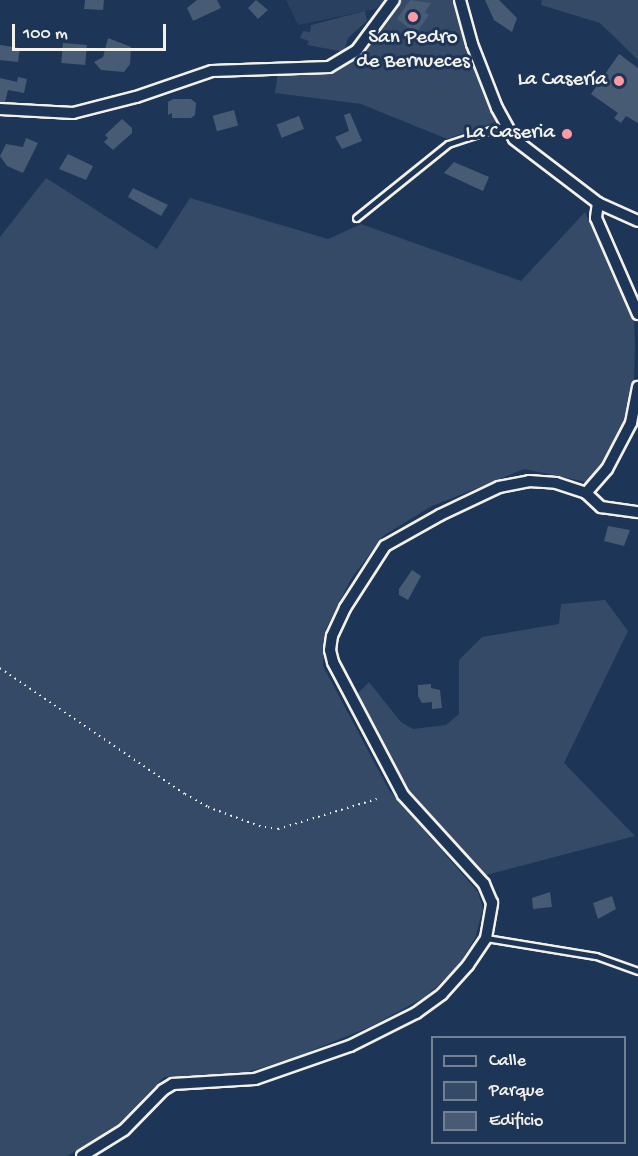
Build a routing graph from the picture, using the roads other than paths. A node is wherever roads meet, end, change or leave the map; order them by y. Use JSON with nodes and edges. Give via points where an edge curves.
{"nodes":[{"id":1,"x":394,"y":0,"type":"edge"},
{"id":2,"x":460,"y":0,"type":"edge"},
{"id":3,"x":0,"y":109,"type":"edge"},
{"id":4,"x":505,"y":125,"type":"junction"},
{"id":5,"x":598,"y":203,"type":"junction"},
{"id":6,"x":356,"y":218,"type":"dead end"},
{"id":7,"x":638,"y":221,"type":"edge"},
{"id":8,"x":638,"y":314,"type":"edge"},
{"id":9,"x":638,"y":387,"type":"edge"},
{"id":10,"x":586,"y":493,"type":"junction"},
{"id":11,"x":638,"y":512,"type":"edge"},
{"id":12,"x":486,"y":938,"type":"junction"},
{"id":13,"x":638,"y":971,"type":"edge"},
{"id":14,"x":82,"y":1156,"type":"edge"}],
"edges":[{"from":1,"to":3,"type":"street","via":[[357,50],[329,67],[212,71],[136,98],[73,113]]},
{"from":2,"to":4,"type":"street","via":[[471,44]]},
{"from":4,"to":5,"type":"street","via":[[531,154]]},
{"from":4,"to":6,"type":"lane","via":[[448,144]]},
{"from":5,"to":7,"type":"street"},
{"from":5,"to":8,"type":"street","via":[[596,218]]},
{"from":9,"to":10,"type":"street","via":[[631,423],[607,469]]},
{"from":10,"to":11,"type":"street","via":[[601,507]]},
{"from":10,"to":12,"type":"street","via":[[556,483],[529,481],[499,487],[440,515],[386,546],[332,636],[333,662],[403,795],[484,884],[492,903]]},
{"from":12,"to":13,"type":"lane","via":[[596,956]]},
{"from":12,"to":14,"type":"street","via":[[442,994],[416,1013],[350,1046],[275,1074],[173,1084],[124,1130]]}]}
